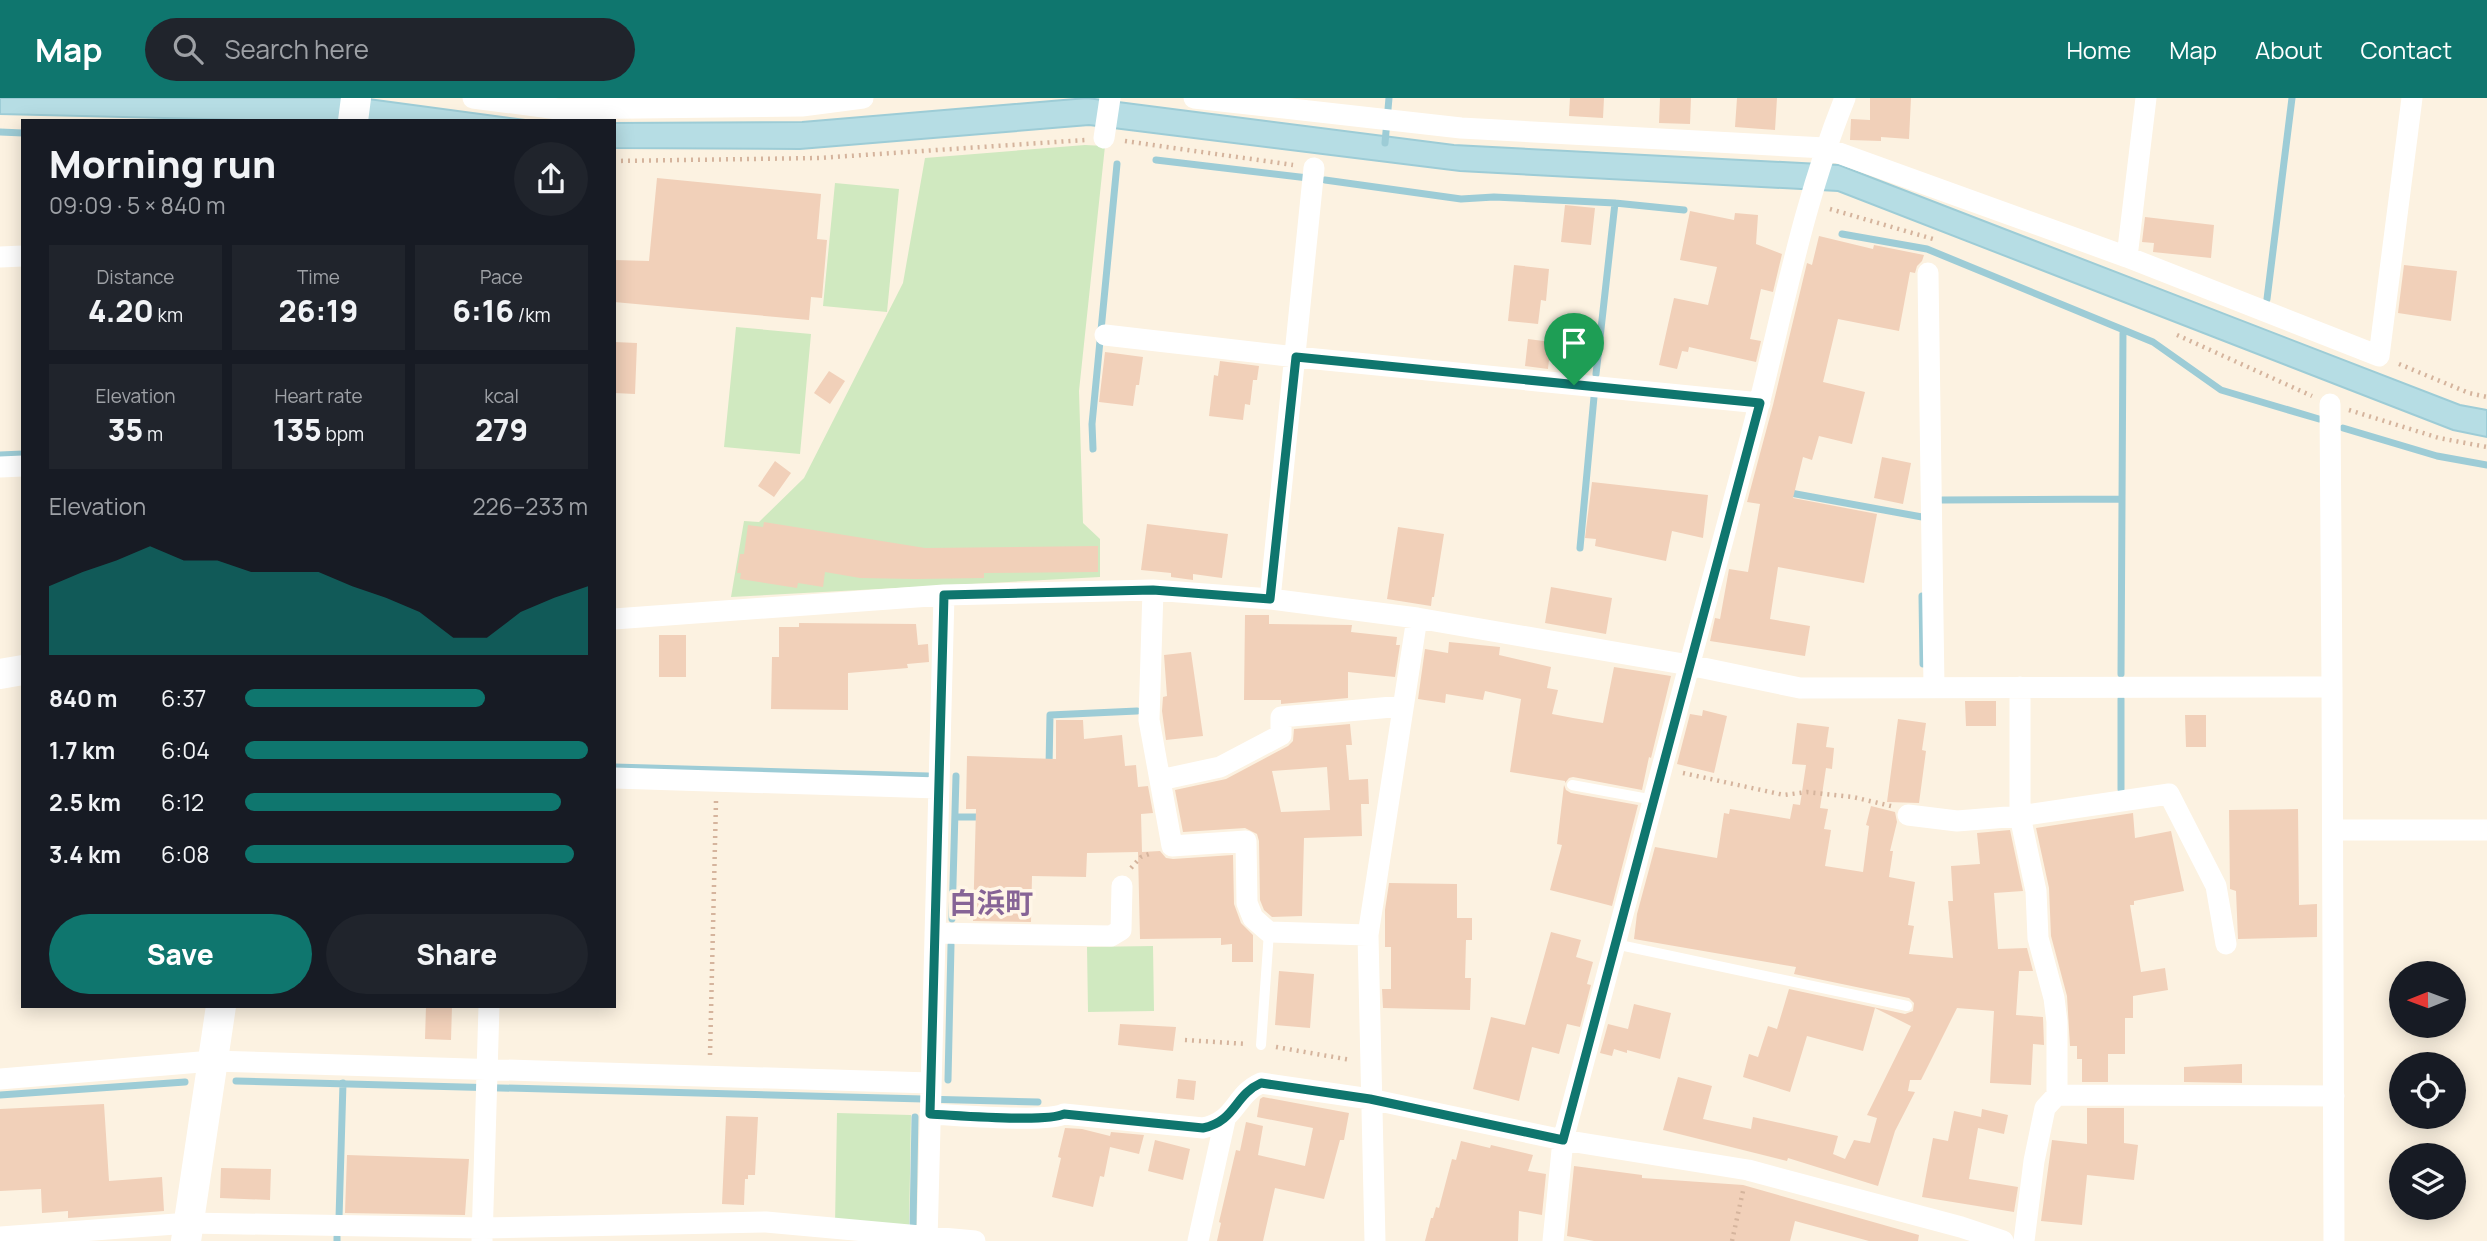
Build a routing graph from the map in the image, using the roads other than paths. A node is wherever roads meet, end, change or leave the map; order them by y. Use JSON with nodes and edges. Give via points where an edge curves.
{"nodes":[{"id":1,"x":356,"y":98,"type":"edge"},
{"id":2,"x":473,"y":98,"type":"edge"},
{"id":3,"x":863,"y":98,"type":"edge"},
{"id":4,"x":1110,"y":98,"type":"edge"},
{"id":5,"x":1194,"y":98,"type":"edge"},
{"id":6,"x":1845,"y":98,"type":"edge"},
{"id":7,"x":2146,"y":98,"type":"edge"},
{"id":8,"x":2412,"y":98,"type":"edge"},
{"id":9,"x":801,"y":102,"type":"edge"},
{"id":10,"x":1380,"y":114,"type":"edge"},
{"id":11,"x":353,"y":119,"type":"edge"},
{"id":12,"x":1105,"y":134,"type":"road end"},
{"id":13,"x":1823,"y":154,"type":"junction"},
{"id":14,"x":1314,"y":168,"type":"road end"},
{"id":15,"x":21,"y":256,"type":"edge"},
{"id":16,"x":0,"y":257,"type":"edge"},
{"id":17,"x":2127,"y":257,"type":"junction"},
{"id":18,"x":1928,"y":273,"type":"dead end"},
{"id":19,"x":1105,"y":335,"type":"dead end"},
{"id":20,"x":1296,"y":357,"type":"junction"},
{"id":21,"x":1760,"y":403,"type":"junction"},
{"id":22,"x":2330,"y":404,"type":"dead end"},
{"id":23,"x":21,"y":466,"type":"edge"},
{"id":24,"x":0,"y":467,"type":"edge"},
{"id":25,"x":1153,"y":590,"type":"junction"},
{"id":26,"x":944,"y":595,"type":"junction"},
{"id":27,"x":1270,"y":599,"type":"junction"},
{"id":28,"x":1417,"y":618,"type":"junction"},
{"id":29,"x":616,"y":619,"type":"edge"},
{"id":30,"x":1689,"y":665,"type":"junction"},
{"id":31,"x":21,"y":670,"type":"edge"},
{"id":32,"x":0,"y":674,"type":"edge"},
{"id":33,"x":1934,"y":687,"type":"junction"},
{"id":34,"x":2020,"y":687,"type":"junction"},
{"id":35,"x":2332,"y":687,"type":"junction"},
{"id":36,"x":1404,"y":706,"type":"junction"},
{"id":37,"x":616,"y":778,"type":"edge"},
{"id":38,"x":1160,"y":780,"type":"junction"},
{"id":39,"x":1572,"y":785,"type":"dead end"},
{"id":40,"x":938,"y":788,"type":"junction"},
{"id":41,"x":1654,"y":800,"type":"junction"},
{"id":42,"x":1908,"y":815,"type":"road end"},
{"id":43,"x":2020,"y":816,"type":"junction"},
{"id":44,"x":2333,"y":830,"type":"junction"},
{"id":45,"x":2487,"y":830,"type":"edge"},
{"id":46,"x":1122,"y":886,"type":"road end"},
{"id":47,"x":1269,"y":932,"type":"junction"},
{"id":48,"x":934,"y":933,"type":"junction"},
{"id":49,"x":1367,"y":934,"type":"junction"},
{"id":50,"x":1615,"y":944,"type":"junction"},
{"id":51,"x":2226,"y":944,"type":"dead end"},
{"id":52,"x":1907,"y":1006,"type":"dead end"},
{"id":53,"x":220,"y":1008,"type":"edge"},
{"id":54,"x":489,"y":1008,"type":"edge"},
{"id":55,"x":1261,"y":1045,"type":"dead end"},
{"id":56,"x":212,"y":1061,"type":"junction"},
{"id":57,"x":487,"y":1072,"type":"junction"},
{"id":58,"x":0,"y":1079,"type":"edge"},
{"id":59,"x":930,"y":1086,"type":"junction"},
{"id":60,"x":2057,"y":1095,"type":"junction"},
{"id":61,"x":2334,"y":1096,"type":"junction"},
{"id":62,"x":1370,"y":1099,"type":"junction"},
{"id":63,"x":930,"y":1113,"type":"junction"},
{"id":64,"x":1225,"y":1120,"type":"junction"},
{"id":65,"x":1563,"y":1140,"type":"junction"},
{"id":66,"x":187,"y":1232,"type":"edge"},
{"id":67,"x":1959,"y":1234,"type":"edge"},
{"id":68,"x":482,"y":1235,"type":"edge"},
{"id":69,"x":0,"y":1237,"type":"edge"},
{"id":70,"x":927,"y":1239,"type":"edge"},
{"id":71,"x":975,"y":1241,"type":"edge"},
{"id":72,"x":1198,"y":1241,"type":"edge"},
{"id":73,"x":1375,"y":1241,"type":"edge"},
{"id":74,"x":1553,"y":1241,"type":"edge"},
{"id":75,"x":2003,"y":1241,"type":"edge"},
{"id":76,"x":2024,"y":1241,"type":"edge"},
{"id":77,"x":2334,"y":1241,"type":"edge"}],
"edges":[{"from":1,"to":11,"type":"main road"},
{"from":2,"to":9,"type":"street","via":[[558,109]]},
{"from":3,"to":9,"type":"street"},
{"from":4,"to":12,"type":"street"},
{"from":5,"to":10,"type":"street"},
{"from":6,"to":13,"type":"street"},
{"from":7,"to":17,"type":"street"},
{"from":8,"to":17,"type":"street","via":[[2379,356]]},
{"from":10,"to":13,"type":"street","via":[[1474,129]]},
{"from":13,"to":17,"type":"street"},
{"from":13,"to":21,"type":"street"},
{"from":14,"to":20,"type":"street"},
{"from":15,"to":16,"type":"street"},
{"from":18,"to":33,"type":"street"},
{"from":19,"to":20,"type":"street"},
{"from":20,"to":21,"type":"street"},
{"from":20,"to":27,"type":"street"},
{"from":21,"to":30,"type":"street"},
{"from":22,"to":35,"type":"street"},
{"from":23,"to":24,"type":"street"},
{"from":25,"to":26,"type":"street"},
{"from":25,"to":27,"type":"street"},
{"from":25,"to":38,"type":"street","via":[[1148,705]]},
{"from":26,"to":29,"type":"street"},
{"from":26,"to":40,"type":"street"},
{"from":27,"to":28,"type":"street"},
{"from":28,"to":30,"type":"street"},
{"from":28,"to":36,"type":"street"},
{"from":30,"to":33,"type":"street","via":[[1800,688]]},
{"from":30,"to":41,"type":"street"},
{"from":31,"to":32,"type":"main road"},
{"from":33,"to":34,"type":"street"},
{"from":34,"to":35,"type":"street"},
{"from":34,"to":43,"type":"street"},
{"from":35,"to":44,"type":"street"},
{"from":36,"to":38,"type":"street","via":[[1281,717],[1281,735],[1232,761]]},
{"from":36,"to":49,"type":"street"},
{"from":37,"to":40,"type":"street"},
{"from":38,"to":47,"type":"street","via":[[1172,846],[1246,841],[1247,903],[1253,918]]},
{"from":39,"to":41,"type":"lane"},
{"from":40,"to":48,"type":"street"},
{"from":41,"to":50,"type":"street"},
{"from":42,"to":43,"type":"street","via":[[1956,821]]},
{"from":43,"to":51,"type":"street","via":[[2169,794],[2216,886]]},
{"from":43,"to":60,"type":"street","via":[[2036,891],[2038,938],[2054,999]]},
{"from":44,"to":45,"type":"street"},
{"from":44,"to":61,"type":"street"},
{"from":46,"to":48,"type":"street","via":[[1121,930],[1111,936]]},
{"from":47,"to":49,"type":"street"},
{"from":47,"to":55,"type":"lane"},
{"from":48,"to":59,"type":"street"},
{"from":49,"to":62,"type":"street"},
{"from":50,"to":52,"type":"lane"},
{"from":50,"to":65,"type":"street"},
{"from":53,"to":56,"type":"main road"},
{"from":54,"to":57,"type":"street"},
{"from":56,"to":57,"type":"street"},
{"from":56,"to":58,"type":"street"},
{"from":56,"to":66,"type":"main road"},
{"from":57,"to":59,"type":"street"},
{"from":57,"to":68,"type":"street"},
{"from":59,"to":63,"type":"street"},
{"from":60,"to":61,"type":"street"},
{"from":60,"to":76,"type":"street","via":[[2045,1108]]},
{"from":61,"to":77,"type":"street"},
{"from":62,"to":64,"type":"street","via":[[1261,1083],[1250,1088]]},
{"from":62,"to":65,"type":"street"},
{"from":62,"to":73,"type":"street"},
{"from":63,"to":64,"type":"street","via":[[1038,1118],[1064,1114],[1203,1128]]},
{"from":63,"to":70,"type":"street"},
{"from":64,"to":72,"type":"street"},
{"from":65,"to":67,"type":"street","via":[[1748,1170]]},
{"from":65,"to":74,"type":"street"},
{"from":66,"to":68,"type":"street"},
{"from":66,"to":69,"type":"street"},
{"from":67,"to":75,"type":"street"},
{"from":68,"to":70,"type":"street","via":[[766,1222]]},
{"from":70,"to":71,"type":"street"}]}
